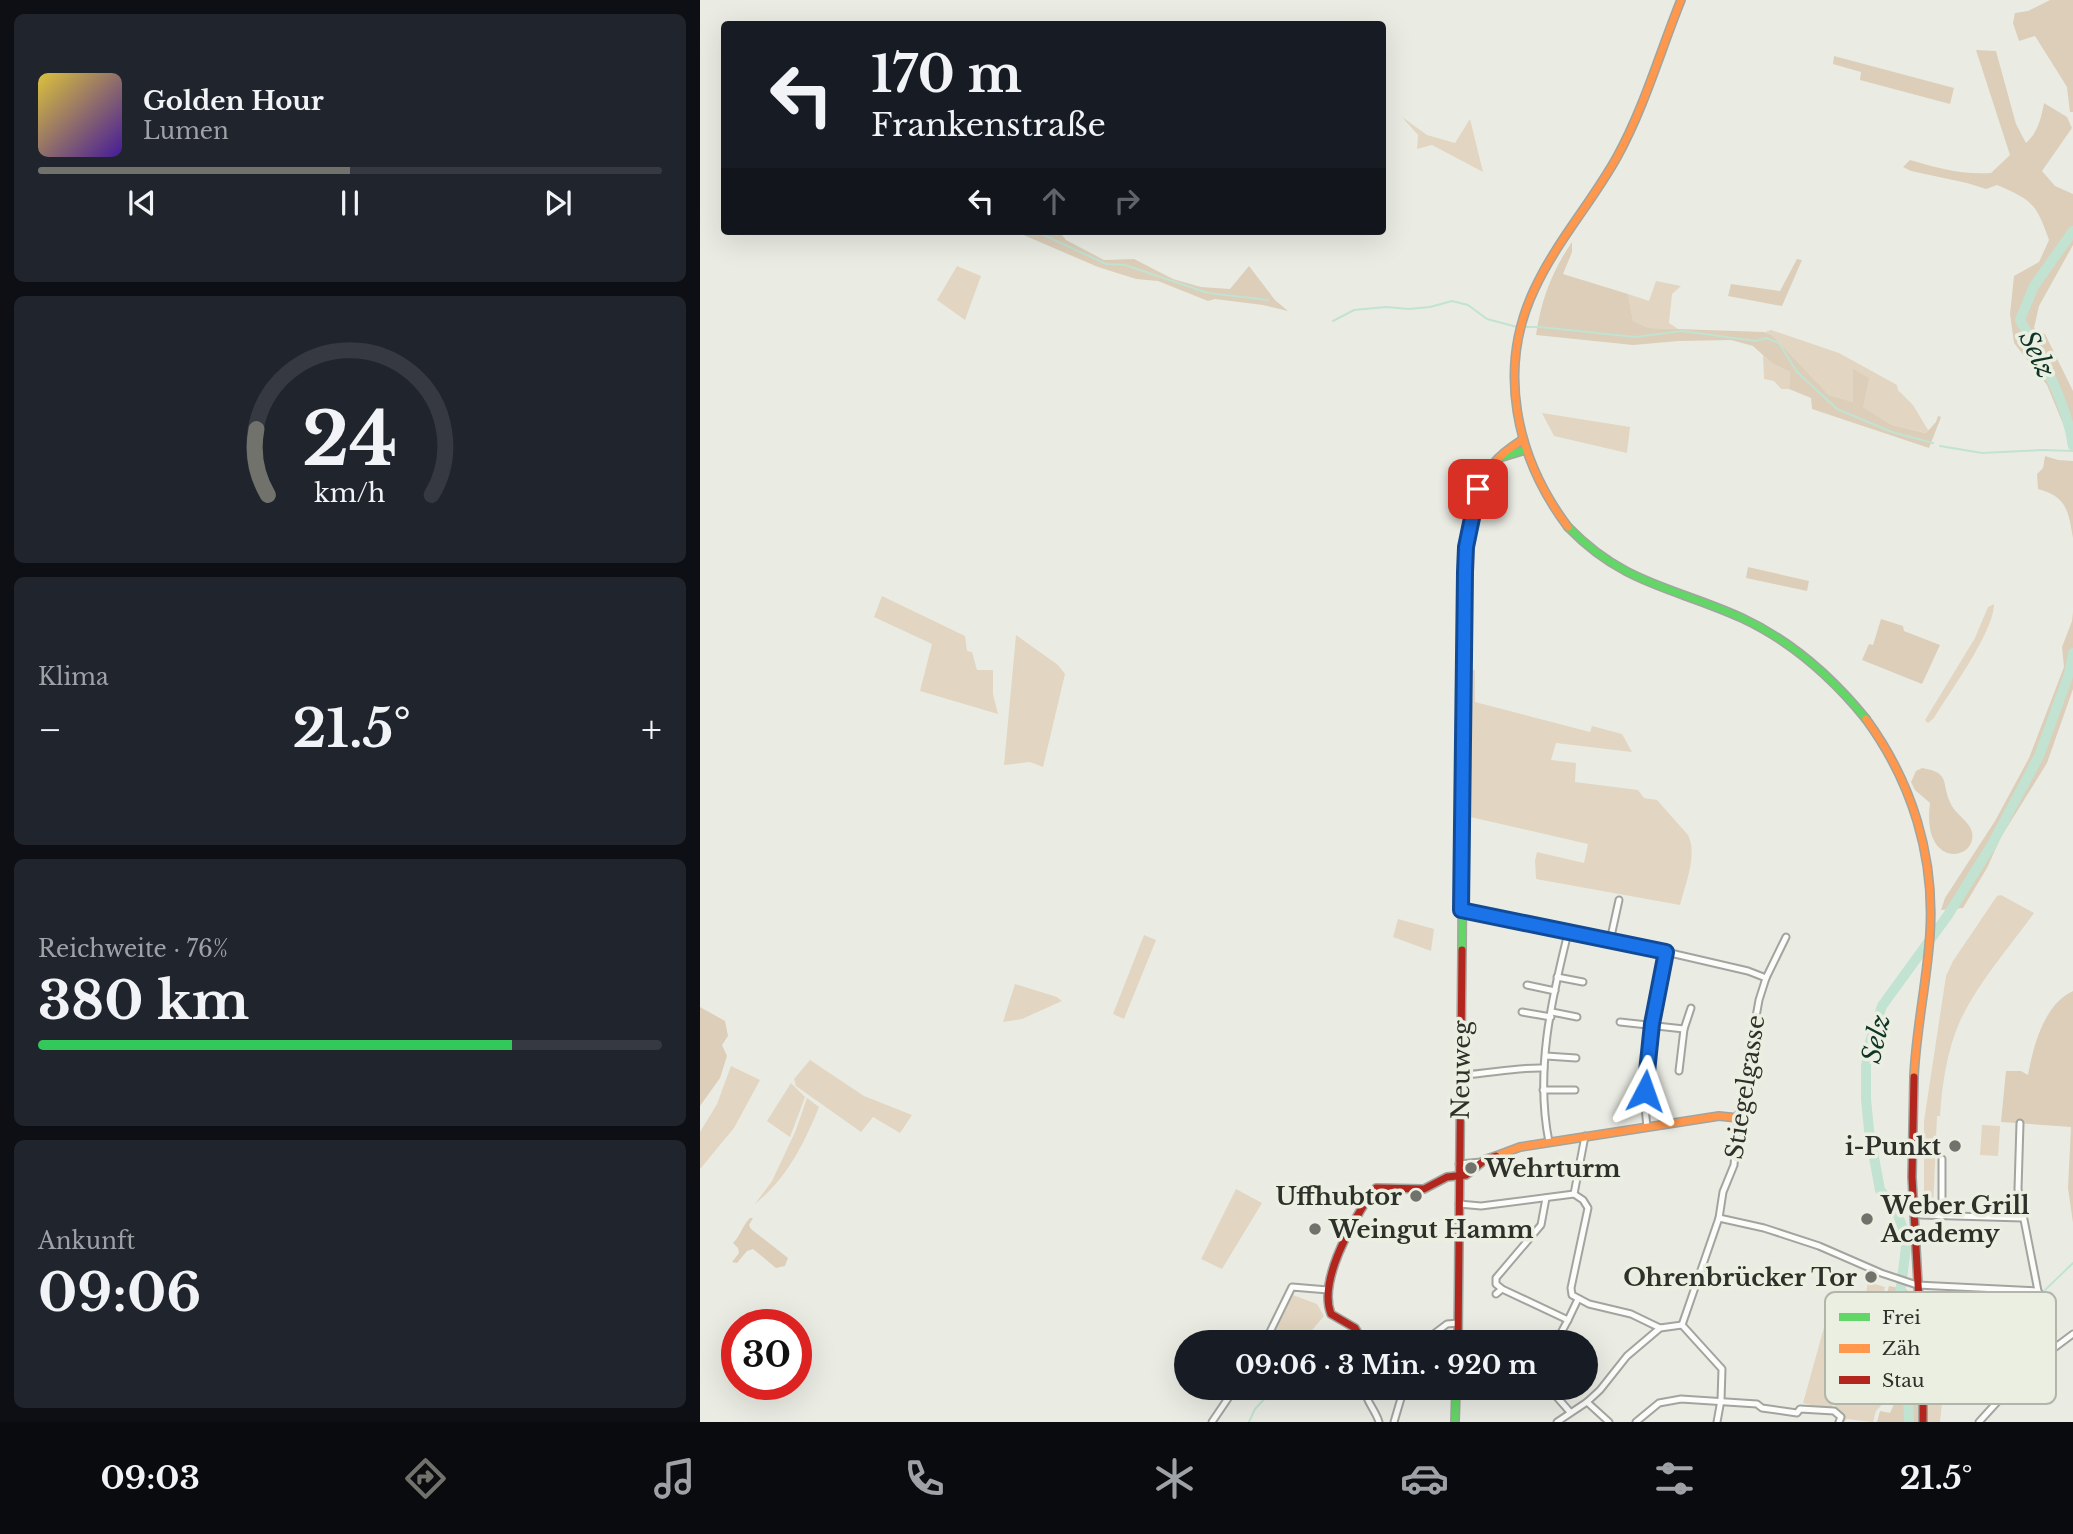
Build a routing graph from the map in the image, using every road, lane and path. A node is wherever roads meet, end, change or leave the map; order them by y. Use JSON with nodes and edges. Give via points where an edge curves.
{"nodes":[{"id":1,"x":1681,"y":0,"type":"edge"},
{"id":2,"x":1522,"y":440,"type":"junction"},
{"id":3,"x":1525,"y":450,"type":"junction"},
{"id":4,"x":1491,"y":465,"type":"junction"},
{"id":5,"x":1619,"y":900,"type":"dead end"},
{"id":6,"x":1461,"y":910,"type":"junction"},
{"id":7,"x":1568,"y":933,"type":"junction"},
{"id":8,"x":1786,"y":937,"type":"dead end"},
{"id":9,"x":1610,"y":941,"type":"junction"},
{"id":10,"x":1666,"y":952,"type":"junction"},
{"id":11,"x":1558,"y":977,"type":"junction"},
{"id":12,"x":1766,"y":978,"type":"junction"},
{"id":13,"x":1583,"y":982,"type":"dead end"},
{"id":14,"x":1527,"y":985,"type":"dead end"},
{"id":15,"x":1555,"y":991,"type":"junction"},
{"id":16,"x":1691,"y":1008,"type":"dead end"},
{"id":17,"x":1521,"y":1012,"type":"dead end"},
{"id":18,"x":1551,"y":1015,"type":"junction"},
{"id":19,"x":1577,"y":1017,"type":"dead end"},
{"id":20,"x":1619,"y":1022,"type":"dead end"},
{"id":21,"x":1652,"y":1024,"type":"junction"},
{"id":22,"x":1684,"y":1029,"type":"junction"},
{"id":23,"x":1546,"y":1056,"type":"junction"},
{"id":24,"x":1576,"y":1058,"type":"dead end"},
{"id":25,"x":1544,"y":1068,"type":"junction"},
{"id":26,"x":1679,"y":1071,"type":"dead end"},
{"id":27,"x":1461,"y":1075,"type":"junction"},
{"id":28,"x":1543,"y":1090,"type":"junction"},
{"id":29,"x":1575,"y":1090,"type":"dead end"},
{"id":30,"x":1738,"y":1118,"type":"junction"},
{"id":31,"x":2020,"y":1123,"type":"dead end"},
{"id":32,"x":1647,"y":1127,"type":"junction"},
{"id":33,"x":1585,"y":1136,"type":"junction"},
{"id":34,"x":1549,"y":1142,"type":"junction"},
{"id":35,"x":1942,"y":1158,"type":"dead end"},
{"id":36,"x":1481,"y":1162,"type":"junction"},
{"id":37,"x":1459,"y":1164,"type":"junction"},
{"id":38,"x":1459,"y":1176,"type":"junction"},
{"id":39,"x":1574,"y":1194,"type":"junction"},
{"id":40,"x":1546,"y":1198,"type":"junction"},
{"id":41,"x":1459,"y":1204,"type":"junction"},
{"id":42,"x":1921,"y":1215,"type":"dead end"},
{"id":43,"x":1942,"y":1216,"type":"junction"},
{"id":44,"x":1719,"y":1218,"type":"junction"},
{"id":45,"x":2022,"y":1218,"type":"junction"},
{"id":46,"x":1917,"y":1284,"type":"junction"},
{"id":47,"x":1502,"y":1289,"type":"junction"},
{"id":48,"x":1328,"y":1290,"type":"junction"},
{"id":49,"x":2038,"y":1291,"type":"joint"},
{"id":50,"x":1918,"y":1292,"type":"edge"},
{"id":51,"x":1496,"y":1294,"type":"dead end"},
{"id":52,"x":1578,"y":1299,"type":"junction"},
{"id":53,"x":1568,"y":1320,"type":"junction"},
{"id":54,"x":1458,"y":1323,"type":"junction"},
{"id":55,"x":1682,"y":1325,"type":"junction"},
{"id":56,"x":1660,"y":1328,"type":"junction"},
{"id":57,"x":1271,"y":1330,"type":"edge"},
{"id":58,"x":1356,"y":1330,"type":"edge"},
{"id":59,"x":1439,"y":1330,"type":"edge"},
{"id":60,"x":1458,"y":1330,"type":"edge"},
{"id":61,"x":1563,"y":1330,"type":"edge"},
{"id":62,"x":2073,"y":1334,"type":"edge"},
{"id":63,"x":2056,"y":1345,"type":"edge"},
{"id":64,"x":1227,"y":1400,"type":"edge"},
{"id":65,"x":1367,"y":1400,"type":"edge"},
{"id":66,"x":1400,"y":1400,"type":"edge"},
{"id":67,"x":1456,"y":1400,"type":"edge"},
{"id":68,"x":1560,"y":1400,"type":"edge"},
{"id":69,"x":1721,"y":1400,"type":"junction"},
{"id":70,"x":1587,"y":1402,"type":"junction"},
{"id":71,"x":1924,"y":1404,"type":"edge"},
{"id":72,"x":1995,"y":1404,"type":"edge"},
{"id":73,"x":1570,"y":1412,"type":"junction"},
{"id":74,"x":1212,"y":1422,"type":"edge"},
{"id":75,"x":1378,"y":1422,"type":"edge"},
{"id":76,"x":1394,"y":1422,"type":"edge"},
{"id":77,"x":1455,"y":1422,"type":"edge"},
{"id":78,"x":1557,"y":1422,"type":"edge"},
{"id":79,"x":1609,"y":1422,"type":"edge"},
{"id":80,"x":1636,"y":1422,"type":"edge"},
{"id":81,"x":1717,"y":1422,"type":"edge"},
{"id":82,"x":1839,"y":1422,"type":"edge"},
{"id":83,"x":1923,"y":1422,"type":"edge"},
{"id":84,"x":1979,"y":1422,"type":"edge"}],
"edges":[{"from":1,"to":2,"type":"main road","via":[[1618,155],[1545,265],[1524,315],[1515,377]]},
{"from":2,"to":3,"type":"main road"},
{"from":2,"to":4,"type":"main road"},
{"from":3,"to":4,"type":"main road"},
{"from":3,"to":46,"type":"main road","via":[[1549,501],[1593,551],[1635,578],[1731,613],[1784,641],[1845,693],[1895,764],[1914,807],[1929,872],[1930,934],[1912,1129]]},
{"from":4,"to":6,"type":"main road","name":"Neuweg","via":[[1478,489],[1465,559]]},
{"from":5,"to":9,"type":"street"},
{"from":6,"to":7,"type":"street"},
{"from":6,"to":27,"type":"main road","name":"Neuweg"},
{"from":7,"to":9,"type":"street"},
{"from":7,"to":11,"type":"street"},
{"from":8,"to":12,"type":"street","name":"Stiegelgasse"},
{"from":9,"to":10,"type":"street"},
{"from":10,"to":12,"type":"street"},
{"from":10,"to":21,"type":"street"},
{"from":11,"to":13,"type":"street"},
{"from":11,"to":15,"type":"street"},
{"from":12,"to":30,"type":"street","name":"Stiegelgasse"},
{"from":14,"to":15,"type":"street"},
{"from":15,"to":18,"type":"street"},
{"from":16,"to":22,"type":"street"},
{"from":17,"to":18,"type":"street"},
{"from":18,"to":19,"type":"street"},
{"from":18,"to":23,"type":"street"},
{"from":20,"to":21,"type":"street"},
{"from":21,"to":22,"type":"street"},
{"from":21,"to":32,"type":"street","via":[[1644,1106]]},
{"from":22,"to":26,"type":"street"},
{"from":23,"to":24,"type":"street"},
{"from":23,"to":25,"type":"street"},
{"from":25,"to":27,"type":"street"},
{"from":25,"to":28,"type":"street"},
{"from":27,"to":37,"type":"main road","name":"Neuweg"},
{"from":28,"to":29,"type":"street"},
{"from":28,"to":34,"type":"street"},
{"from":30,"to":32,"type":"main road","via":[[1718,1116]]},
{"from":30,"to":44,"type":"street","name":"Stiegelgasse","via":[[1734,1166]]},
{"from":31,"to":45,"type":"street"},
{"from":32,"to":33,"type":"main road"},
{"from":33,"to":34,"type":"main road"},
{"from":33,"to":39,"type":"street"},
{"from":34,"to":36,"type":"main road","via":[[1502,1152]]},
{"from":35,"to":43,"type":"street"},
{"from":36,"to":37,"type":"street"},
{"from":36,"to":38,"type":"main road","via":[[1470,1174]]},
{"from":37,"to":38,"type":"main road","name":"Neuweg"},
{"from":38,"to":41,"type":"main road","name":"Neuweg"},
{"from":38,"to":48,"type":"main road","via":[[1423,1189],[1376,1188],[1352,1228]]},
{"from":39,"to":40,"type":"street"},
{"from":39,"to":52,"type":"street","via":[[1588,1209],[1571,1288]]},
{"from":40,"to":41,"type":"street","via":[[1481,1206]]},
{"from":40,"to":47,"type":"street","via":[[1541,1225],[1496,1278]]},
{"from":41,"to":54,"type":"main road","name":"Neuweg"},
{"from":42,"to":43,"type":"street"},
{"from":43,"to":45,"type":"street"},
{"from":44,"to":46,"type":"street","via":[[1819,1246]]},
{"from":44,"to":55,"type":"street","name":"Stiegelgasse"},
{"from":45,"to":49,"type":"street"},
{"from":46,"to":49,"type":"street"},
{"from":46,"to":50,"type":"main road"},
{"from":47,"to":51,"type":"street"},
{"from":47,"to":53,"type":"street"},
{"from":48,"to":57,"type":"street","via":[[1292,1287]]},
{"from":48,"to":58,"type":"main road","via":[[1331,1314]]},
{"from":52,"to":53,"type":"street"},
{"from":52,"to":56,"type":"street","via":[[1617,1309]]},
{"from":53,"to":61,"type":"street"},
{"from":54,"to":59,"type":"street"},
{"from":54,"to":60,"type":"main road","name":"Neuweg"},
{"from":55,"to":56,"type":"street"},
{"from":55,"to":69,"type":"street","via":[[1722,1370]]},
{"from":56,"to":70,"type":"street","via":[[1627,1356]]},
{"from":62,"to":63,"type":"street"},
{"from":64,"to":74,"type":"street"},
{"from":65,"to":75,"type":"street"},
{"from":66,"to":76,"type":"street"},
{"from":67,"to":77,"type":"main road"},
{"from":68,"to":73,"type":"street"},
{"from":69,"to":80,"type":"street","via":[[1658,1403]]},
{"from":69,"to":81,"type":"street"},
{"from":69,"to":82,"type":"street","via":[[1797,1413],[1800,1409],[1828,1416],[1836,1412]]},
{"from":70,"to":73,"type":"street"},
{"from":70,"to":79,"type":"street"},
{"from":71,"to":83,"type":"main road"},
{"from":72,"to":84,"type":"street"},
{"from":73,"to":78,"type":"street"}]}
